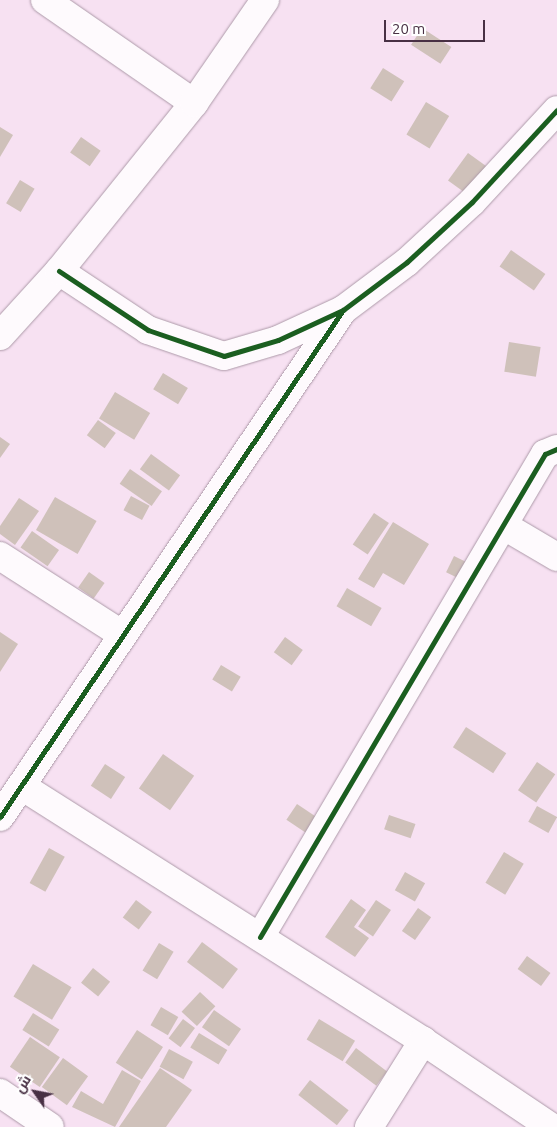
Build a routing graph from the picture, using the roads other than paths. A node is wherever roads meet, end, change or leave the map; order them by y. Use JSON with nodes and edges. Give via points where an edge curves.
{"nodes":[{"id":1,"x":45,"y":0,"type":"edge"},
{"id":2,"x":265,"y":0,"type":"edge"},
{"id":3,"x":194,"y":103,"type":"junction"},
{"id":4,"x":557,"y":110,"type":"edge"},
{"id":5,"x":59,"y":271,"type":"junction"},
{"id":6,"x":343,"y":310,"type":"junction"},
{"id":7,"x":0,"y":336,"type":"edge"},
{"id":8,"x":557,"y":449,"type":"edge"},
{"id":9,"x":506,"y":527,"type":"junction"},
{"id":10,"x":0,"y":556,"type":"edge"},
{"id":11,"x":557,"y":557,"type":"edge"},
{"id":12,"x":123,"y":635,"type":"junction"},
{"id":13,"x":24,"y":788,"type":"junction"},
{"id":14,"x":0,"y":817,"type":"edge"},
{"id":15,"x":260,"y":937,"type":"junction"},
{"id":16,"x":423,"y":1040,"type":"junction"},
{"id":17,"x":0,"y":1093,"type":"edge"},
{"id":18,"x":50,"y":1127,"type":"edge"},
{"id":19,"x":369,"y":1127,"type":"edge"},
{"id":20,"x":551,"y":1127,"type":"edge"}],
"edges":[{"from":1,"to":3,"type":"street"},
{"from":2,"to":3,"type":"street"},
{"from":3,"to":5,"type":"street"},
{"from":4,"to":6,"type":"street","via":[[472,202],[407,262]]},
{"from":5,"to":6,"type":"street","via":[[148,330],[224,356],[278,340]]},
{"from":5,"to":7,"type":"street"},
{"from":6,"to":12,"type":"street"},
{"from":8,"to":9,"type":"street","via":[[545,454]]},
{"from":9,"to":11,"type":"street"},
{"from":9,"to":15,"type":"street"},
{"from":10,"to":12,"type":"street"},
{"from":12,"to":13,"type":"street"},
{"from":13,"to":14,"type":"street"},
{"from":13,"to":15,"type":"street"},
{"from":15,"to":16,"type":"street"},
{"from":16,"to":19,"type":"street"},
{"from":16,"to":20,"type":"street"},
{"from":17,"to":18,"type":"street"}]}
